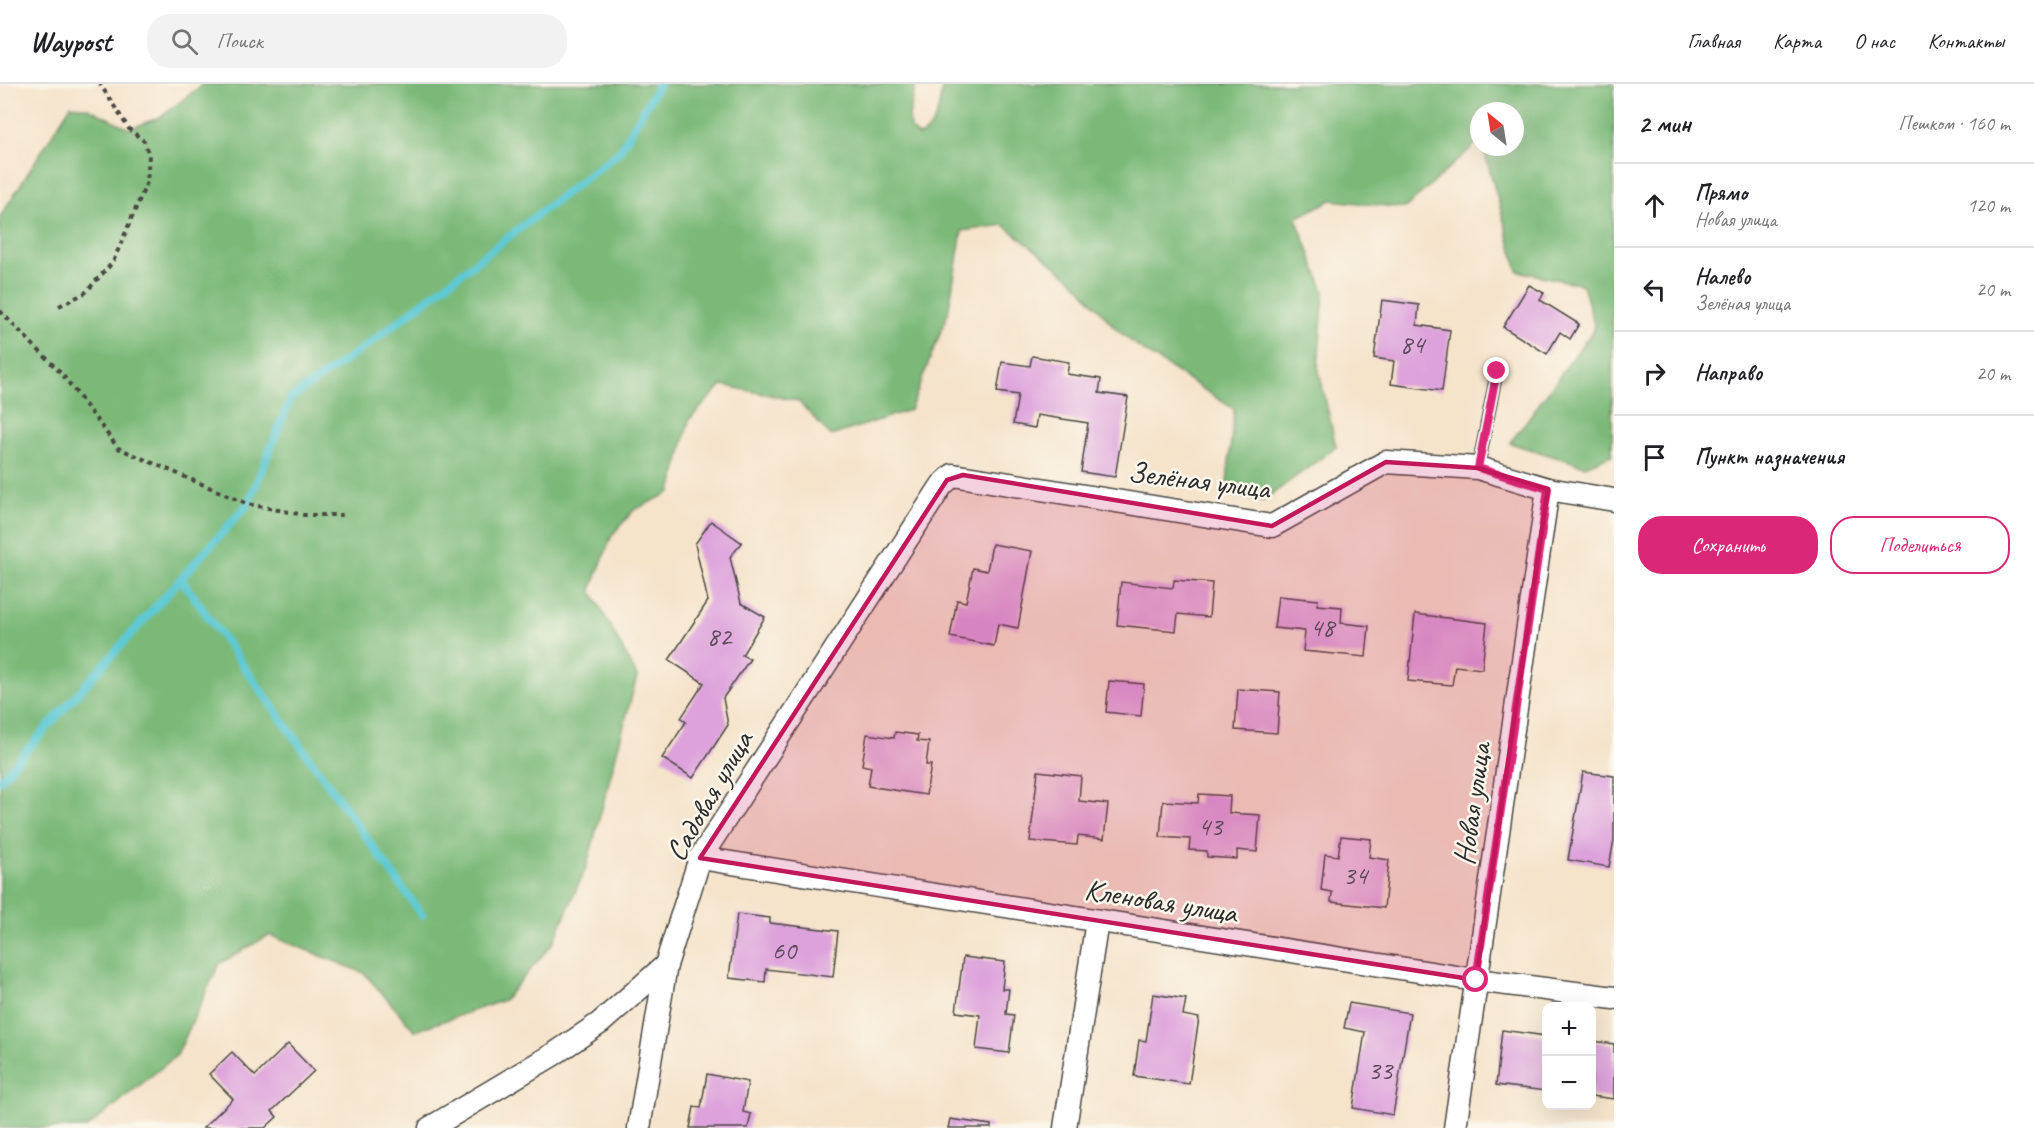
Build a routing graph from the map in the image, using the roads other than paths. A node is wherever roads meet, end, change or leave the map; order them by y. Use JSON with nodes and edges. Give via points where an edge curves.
{"nodes":[{"id":1,"x":1497,"y":371,"type":"dead end"},
{"id":2,"x":1478,"y":468,"type":"junction"},
{"id":3,"x":942,"y":485,"type":"joint"},
{"id":4,"x":1548,"y":489,"type":"junction"},
{"id":5,"x":1614,"y":500,"type":"edge"},
{"id":6,"x":700,"y":858,"type":"junction"},
{"id":7,"x":1097,"y":921,"type":"junction"},
{"id":8,"x":666,"y":965,"type":"junction"},
{"id":9,"x":1476,"y":980,"type":"junction"},
{"id":10,"x":1614,"y":998,"type":"edge"},
{"id":11,"x":430,"y":1128,"type":"edge"},
{"id":12,"x":639,"y":1128,"type":"edge"},
{"id":13,"x":1065,"y":1128,"type":"edge"},
{"id":14,"x":1455,"y":1128,"type":"edge"}],
"edges":[{"from":1,"to":2,"type":"lane"},
{"from":2,"to":3,"type":"street","name":"Зелёная улица","via":[[1386,462],[1272,526],[963,476],[953,475]]},
{"from":2,"to":4,"type":"street","name":"Зелёная улица"},
{"from":3,"to":6,"type":"street","name":"Садовая улица"},
{"from":4,"to":5,"type":"street","name":"Зелёная улица"},
{"from":4,"to":9,"type":"street","name":"Новая улица"},
{"from":6,"to":7,"type":"street","name":"Кленовая улица"},
{"from":6,"to":8,"type":"street","name":"Садовая улица"},
{"from":7,"to":9,"type":"street","name":"Кленовая улица"},
{"from":7,"to":13,"type":"street"},
{"from":8,"to":11,"type":"street","via":[[573,1042]]},
{"from":8,"to":12,"type":"street","name":"Садовая улица"},
{"from":9,"to":10,"type":"street","name":"Кленовая улица"},
{"from":9,"to":14,"type":"street","name":"Новая улица"}]}
